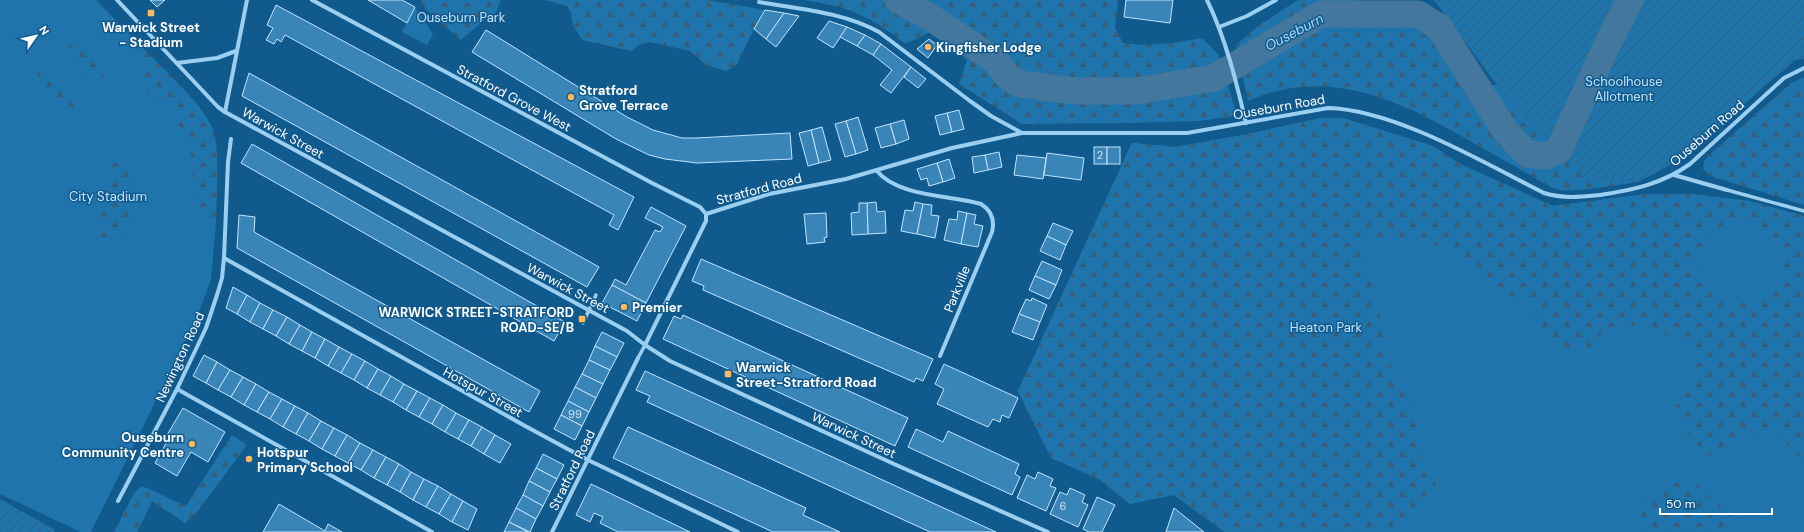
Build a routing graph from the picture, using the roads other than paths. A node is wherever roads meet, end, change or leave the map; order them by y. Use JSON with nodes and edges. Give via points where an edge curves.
{"nodes":[{"id":1,"x":117,"y":0,"type":"edge"},
{"id":2,"x":247,"y":0,"type":"edge"},
{"id":3,"x":312,"y":0,"type":"edge"},
{"id":4,"x":1206,"y":0,"type":"edge"},
{"id":5,"x":1276,"y":0,"type":"edge"},
{"id":6,"x":759,"y":2,"type":"dead end"},
{"id":7,"x":1219,"y":27,"type":"junction"},
{"id":8,"x":236,"y":52,"type":"junction"},
{"id":9,"x":177,"y":63,"type":"junction"},
{"id":10,"x":1804,"y":68,"type":"edge"},
{"id":11,"x":225,"y":112,"type":"junction"},
{"id":12,"x":1246,"y":123,"type":"junction"},
{"id":13,"x":1022,"y":133,"type":"junction"},
{"id":14,"x":231,"y":139,"type":"dead end"},
{"id":15,"x":877,"y":171,"type":"junction"},
{"id":16,"x":1674,"y":175,"type":"junction"},
{"id":17,"x":1727,"y":190,"type":"joint"},
{"id":18,"x":1804,"y":211,"type":"edge"},
{"id":19,"x":706,"y":214,"type":"junction"},
{"id":20,"x":224,"y":258,"type":"junction"},
{"id":21,"x":596,"y":295,"type":"dead end"},
{"id":22,"x":588,"y":310,"type":"junction"},
{"id":23,"x":583,"y":322,"type":"dead end"},
{"id":24,"x":645,"y":345,"type":"junction"},
{"id":25,"x":940,"y":356,"type":"dead end"},
{"id":26,"x":638,"y":358,"type":"joint"},
{"id":27,"x":177,"y":389,"type":"junction"},
{"id":28,"x":588,"y":460,"type":"junction"},
{"id":29,"x":118,"y":501,"type":"dead end"},
{"id":30,"x":432,"y":532,"type":"edge"},
{"id":31,"x":552,"y":532,"type":"edge"},
{"id":32,"x":738,"y":532,"type":"edge"},
{"id":33,"x":1048,"y":532,"type":"edge"}],
"edges":[{"from":1,"to":9,"type":"street","name":"Warwick Street"},
{"from":2,"to":8,"type":"street"},
{"from":3,"to":19,"type":"street","name":"Stratford Grove West","via":[[700,207]]},
{"from":4,"to":7,"type":"street"},
{"from":5,"to":7,"type":"street","via":[[1247,16]]},
{"from":6,"to":13,"type":"street","name":"Ouseburn Road","via":[[828,14],[864,24],[879,32],[991,116]]},
{"from":7,"to":12,"type":"street"},
{"from":8,"to":9,"type":"street","via":[[217,58]]},
{"from":8,"to":11,"type":"street"},
{"from":9,"to":11,"type":"street","name":"Warwick Street"},
{"from":10,"to":16,"type":"street","name":"Ouseburn Road","via":[[1784,78],[1702,153]]},
{"from":11,"to":22,"type":"street","name":"Warwick Street"},
{"from":12,"to":13,"type":"street","name":"Ouseburn Road","via":[[1171,134]]},
{"from":12,"to":16,"type":"street","name":"Ouseburn Road","via":[[1328,108],[1358,112],[1402,125],[1544,193],[1563,197],[1629,191]]},
{"from":13,"to":15,"type":"street","name":"Stratford Road","via":[[952,148]]},
{"from":14,"to":20,"type":"street","name":"Newington Road"},
{"from":15,"to":19,"type":"street","name":"Stratford Road","via":[[769,194]]},
{"from":15,"to":25,"type":"street","name":"Parkville","via":[[886,180],[904,188],[981,204],[992,216],[993,228]]},
{"from":16,"to":17,"type":"street"},
{"from":17,"to":18,"type":"street"},
{"from":19,"to":24,"type":"street","name":"Stratford Road","via":[[706,221]]},
{"from":20,"to":27,"type":"street","name":"Newington Road","via":[[222,278],[206,328]]},
{"from":20,"to":28,"type":"street","name":"Hotspur Street"},
{"from":21,"to":22,"type":"street"},
{"from":22,"to":23,"type":"street"},
{"from":22,"to":24,"type":"street","name":"Warwick Street","via":[[627,331]]},
{"from":24,"to":26,"type":"street","name":"Stratford Road"},
{"from":24,"to":33,"type":"street","name":"Warwick Street","via":[[670,361]]},
{"from":26,"to":28,"type":"street","name":"Stratford Road"},
{"from":27,"to":29,"type":"street","name":"Newington Road"},
{"from":27,"to":30,"type":"street"},
{"from":28,"to":31,"type":"street","name":"Stratford Road"},
{"from":28,"to":32,"type":"street","name":"Hotspur Street"}]}
